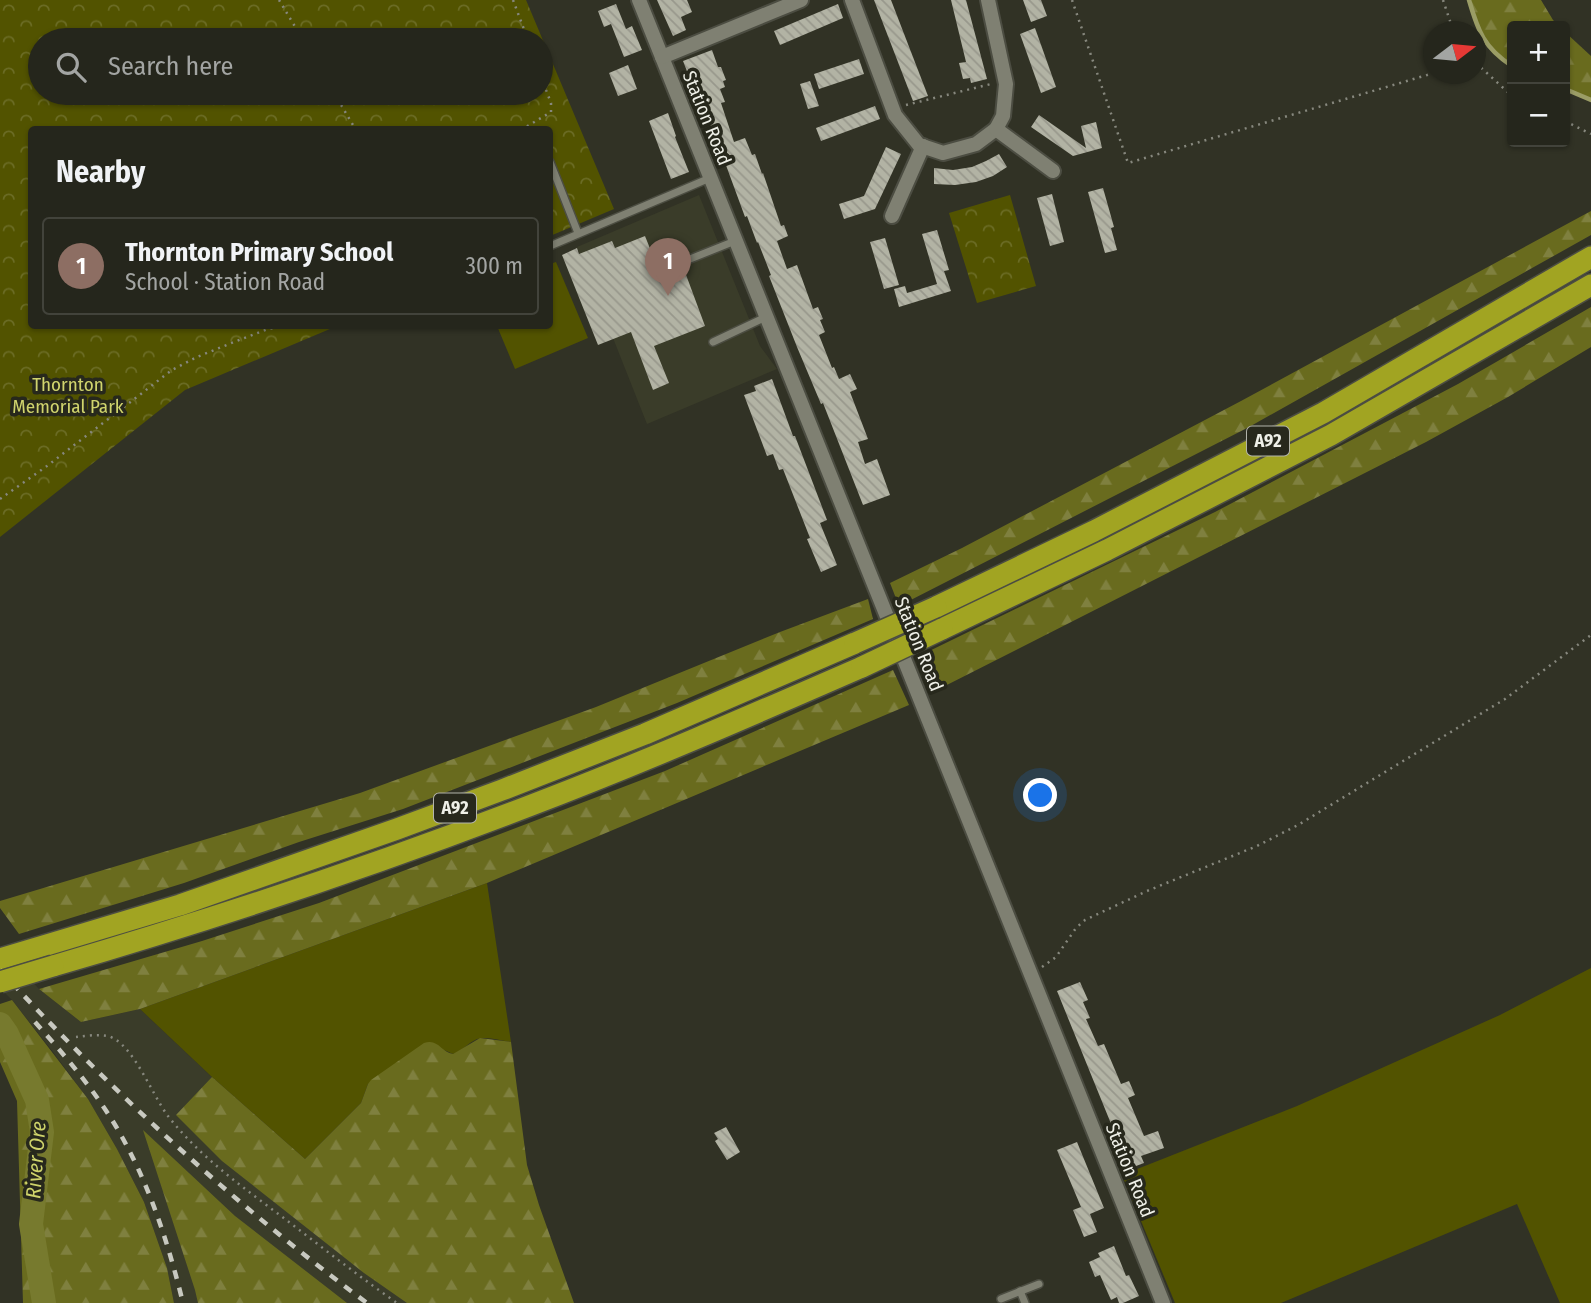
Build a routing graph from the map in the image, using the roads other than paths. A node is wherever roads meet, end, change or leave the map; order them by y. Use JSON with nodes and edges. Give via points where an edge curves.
{"nodes":[{"id":1,"x":639,"y":0,"type":"edge"},
{"id":2,"x":801,"y":0,"type":"edge"},
{"id":3,"x":852,"y":0,"type":"edge"},
{"id":4,"x":988,"y":0,"type":"edge"},
{"id":5,"x":662,"y":57,"type":"junction"},
{"id":6,"x":996,"y":129,"type":"junction"},
{"id":7,"x":923,"y":146,"type":"junction"},
{"id":8,"x":553,"y":170,"type":"edge"},
{"id":9,"x":1053,"y":171,"type":"dead end"},
{"id":10,"x":711,"y":178,"type":"junction"},
{"id":11,"x":892,"y":216,"type":"dead end"},
{"id":12,"x":578,"y":233,"type":"junction"},
{"id":13,"x":736,"y":240,"type":"junction"},
{"id":14,"x":553,"y":245,"type":"edge"},
{"id":15,"x":1591,"y":257,"type":"edge"},
{"id":16,"x":665,"y":269,"type":"dead end"},
{"id":17,"x":1591,"y":285,"type":"edge"},
{"id":18,"x":767,"y":317,"type":"junction"},
{"id":19,"x":713,"y":342,"type":"dead end"},
{"id":20,"x":0,"y":959,"type":"edge"},
{"id":21,"x":0,"y":982,"type":"edge"},
{"id":22,"x":1039,"y":1284,"type":"dead end"},
{"id":23,"x":1020,"y":1291,"type":"junction"},
{"id":24,"x":1001,"y":1299,"type":"dead end"},
{"id":25,"x":1025,"y":1303,"type":"edge"},
{"id":26,"x":1163,"y":1303,"type":"edge"}],
"edges":[{"from":1,"to":5,"type":"street","name":"Station Road"},
{"from":2,"to":5,"type":"street"},
{"from":3,"to":7,"type":"street","via":[[892,109]]},
{"from":4,"to":6,"type":"street","via":[[1005,80],[1003,116]]},
{"from":5,"to":10,"type":"street","name":"Station Road"},
{"from":6,"to":7,"type":"street","via":[[976,144],[943,153]]},
{"from":6,"to":9,"type":"street"},
{"from":7,"to":11,"type":"street"},
{"from":8,"to":12,"type":"lane"},
{"from":10,"to":12,"type":"lane"},
{"from":10,"to":13,"type":"street","name":"Station Road"},
{"from":12,"to":14,"type":"lane"},
{"from":13,"to":16,"type":"lane"},
{"from":13,"to":18,"type":"street","name":"Station Road"},
{"from":15,"to":20,"type":"highway","number":"A92","bridge":true,"via":[[1322,413],[1094,531],[855,643],[645,734],[397,829],[192,901]]},
{"from":17,"to":21,"type":"highway","number":"A92","bridge":true,"via":[[1331,435],[1107,550],[862,667],[481,824],[248,906]]},
{"from":18,"to":19,"type":"lane"},
{"from":18,"to":26,"type":"street","name":"Station Road"},
{"from":22,"to":23,"type":"lane"},
{"from":23,"to":24,"type":"lane"},
{"from":23,"to":25,"type":"lane"}]}
